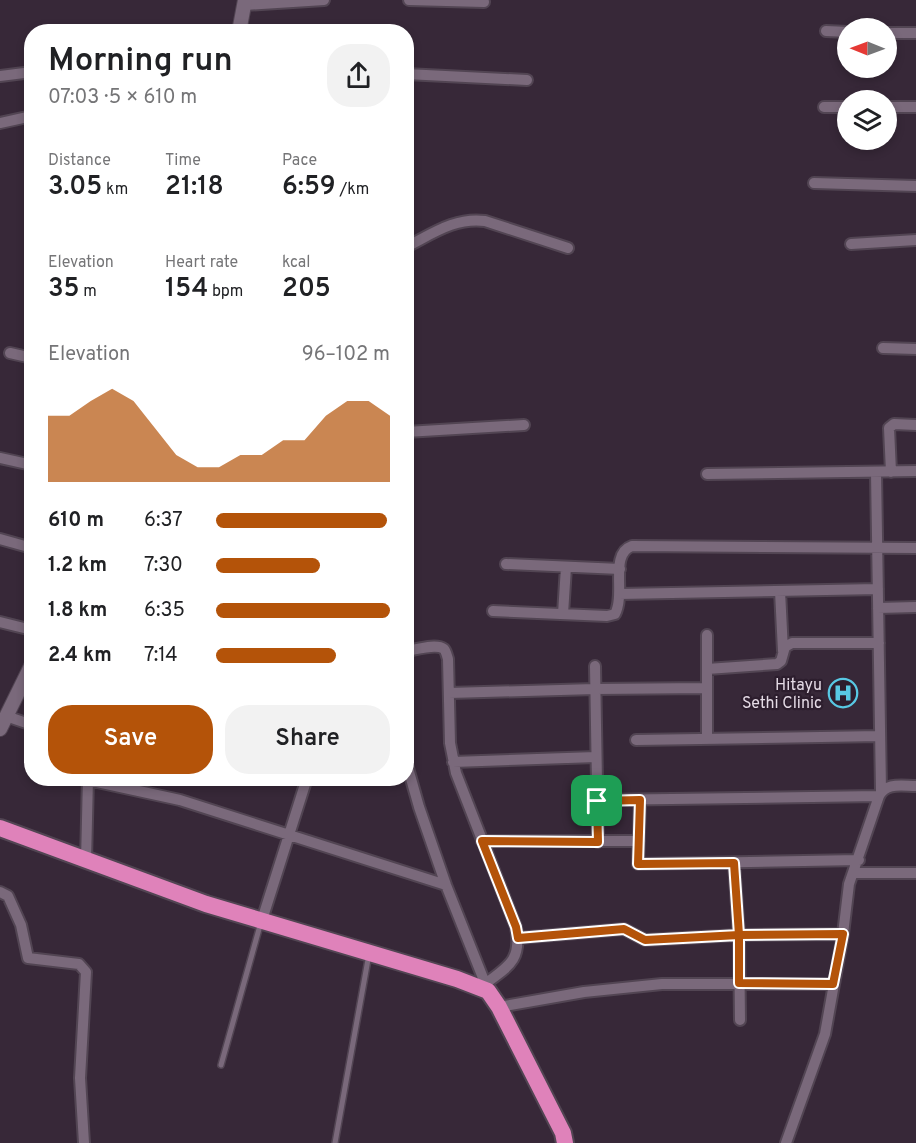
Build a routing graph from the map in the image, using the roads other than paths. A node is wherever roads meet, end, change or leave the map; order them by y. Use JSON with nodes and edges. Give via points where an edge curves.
{"nodes":[{"id":1,"x":324,"y":0,"type":"edge"},
{"id":2,"x":409,"y":0,"type":"edge"},
{"id":3,"x":244,"y":2,"type":"edge"},
{"id":4,"x":484,"y":2,"type":"dead end"},
{"id":5,"x":240,"y":24,"type":"edge"},
{"id":6,"x":826,"y":31,"type":"dead end"},
{"id":7,"x":837,"y":32,"type":"edge"},
{"id":8,"x":897,"y":33,"type":"edge"},
{"id":9,"x":916,"y":33,"type":"edge"},
{"id":10,"x":24,"y":73,"type":"edge"},
{"id":11,"x":414,"y":74,"type":"edge"},
{"id":12,"x":0,"y":76,"type":"edge"},
{"id":13,"x":527,"y":80,"type":"dead end"},
{"id":14,"x":824,"y":107,"type":"dead end"},
{"id":15,"x":837,"y":107,"type":"edge"},
{"id":16,"x":897,"y":107,"type":"edge"},
{"id":17,"x":916,"y":107,"type":"edge"},
{"id":18,"x":24,"y":118,"type":"edge"},
{"id":19,"x":0,"y":123,"type":"edge"},
{"id":20,"x":814,"y":183,"type":"dead end"},
{"id":21,"x":916,"y":186,"type":"edge"},
{"id":22,"x":916,"y":240,"type":"edge"},
{"id":23,"x":851,"y":244,"type":"dead end"},
{"id":24,"x":414,"y":246,"type":"edge"},
{"id":25,"x":568,"y":248,"type":"dead end"},
{"id":26,"x":883,"y":348,"type":"dead end"},
{"id":27,"x":916,"y":349,"type":"edge"},
{"id":28,"x":10,"y":354,"type":"dead end"},
{"id":29,"x":24,"y":357,"type":"edge"},
{"id":30,"x":524,"y":425,"type":"dead end"},
{"id":31,"x":916,"y":425,"type":"edge"},
{"id":32,"x":414,"y":432,"type":"edge"},
{"id":33,"x":0,"y":458,"type":"edge"},
{"id":34,"x":24,"y":463,"type":"edge"},
{"id":35,"x":916,"y":471,"type":"edge"},
{"id":36,"x":876,"y":472,"type":"junction"},
{"id":37,"x":891,"y":472,"type":"junction"},
{"id":38,"x":707,"y":474,"type":"dead end"},
{"id":39,"x":0,"y":539,"type":"edge"},
{"id":40,"x":24,"y":546,"type":"edge"},
{"id":41,"x":916,"y":548,"type":"edge"},
{"id":42,"x":878,"y":549,"type":"junction"},
{"id":43,"x":506,"y":564,"type":"dead end"},
{"id":44,"x":566,"y":567,"type":"junction"},
{"id":45,"x":620,"y":568,"type":"junction"},
{"id":46,"x":878,"y":589,"type":"junction"},
{"id":47,"x":780,"y":591,"type":"junction"},
{"id":48,"x":620,"y":594,"type":"junction"},
{"id":49,"x":916,"y":607,"type":"edge"},
{"id":50,"x":878,"y":608,"type":"junction"},
{"id":51,"x":492,"y":611,"type":"dead end"},
{"id":52,"x":563,"y":614,"type":"junction"},
{"id":53,"x":0,"y":622,"type":"edge"},
{"id":54,"x":24,"y":628,"type":"edge"},
{"id":55,"x":707,"y":635,"type":"dead end"},
{"id":56,"x":879,"y":643,"type":"junction"},
{"id":57,"x":414,"y":650,"type":"edge"},
{"id":58,"x":783,"y":651,"type":"junction"},
{"id":59,"x":595,"y":666,"type":"dead end"},
{"id":60,"x":707,"y":669,"type":"junction"},
{"id":61,"x":24,"y":680,"type":"edge"},
{"id":62,"x":707,"y":688,"type":"junction"},
{"id":63,"x":595,"y":689,"type":"junction"},
{"id":64,"x":449,"y":693,"type":"junction"},
{"id":65,"x":6,"y":716,"type":"junction"},
{"id":66,"x":24,"y":722,"type":"edge"},
{"id":67,"x":0,"y":729,"type":"edge"},
{"id":68,"x":880,"y":736,"type":"junction"},
{"id":69,"x":707,"y":739,"type":"junction"},
{"id":70,"x":636,"y":740,"type":"dead end"},
{"id":71,"x":596,"y":757,"type":"junction"},
{"id":72,"x":453,"y":762,"type":"junction"},
{"id":73,"x":88,"y":786,"type":"edge"},
{"id":74,"x":119,"y":786,"type":"edge"},
{"id":75,"x":304,"y":786,"type":"edge"},
{"id":76,"x":413,"y":786,"type":"edge"},
{"id":77,"x":916,"y":786,"type":"edge"},
{"id":78,"x":880,"y":794,"type":"junction"},
{"id":79,"x":640,"y":800,"type":"junction"},
{"id":80,"x":597,"y":801,"type":"junction"},
{"id":81,"x":0,"y":828,"type":"edge"},
{"id":82,"x":288,"y":835,"type":"junction"},
{"id":83,"x":482,"y":841,"type":"junction"},
{"id":84,"x":598,"y":842,"type":"junction"},
{"id":85,"x":639,"y":842,"type":"junction"},
{"id":86,"x":859,"y":860,"type":"junction"},
{"id":87,"x":86,"y":861,"type":"junction"},
{"id":88,"x":734,"y":863,"type":"junction"},
{"id":89,"x":853,"y":873,"type":"junction"},
{"id":90,"x":916,"y":873,"type":"edge"},
{"id":91,"x":446,"y":885,"type":"junction"},
{"id":92,"x":0,"y":892,"type":"edge"},
{"id":93,"x":262,"y":920,"type":"junction"},
{"id":94,"x":843,"y":934,"type":"junction"},
{"id":95,"x":739,"y":935,"type":"junction"},
{"id":96,"x":518,"y":938,"type":"junction"},
{"id":97,"x":370,"y":953,"type":"junction"},
{"id":98,"x":739,"y":983,"type":"junction"},
{"id":99,"x":833,"y":984,"type":"junction"},
{"id":100,"x":486,"y":987,"type":"junction"},
{"id":101,"x":499,"y":1007,"type":"junction"},
{"id":102,"x":740,"y":1020,"type":"dead end"},
{"id":103,"x":221,"y":1065,"type":"dead end"},
{"id":104,"x":84,"y":1143,"type":"edge"},
{"id":105,"x":335,"y":1143,"type":"edge"},
{"id":106,"x":565,"y":1143,"type":"edge"},
{"id":107,"x":786,"y":1143,"type":"edge"}],
"edges":[{"from":1,"to":3,"type":"street"},
{"from":2,"to":4,"type":"street"},
{"from":3,"to":5,"type":"street"},
{"from":6,"to":7,"type":"street"},
{"from":8,"to":9,"type":"street"},
{"from":10,"to":12,"type":"street"},
{"from":11,"to":13,"type":"street"},
{"from":14,"to":15,"type":"street"},
{"from":16,"to":17,"type":"street"},
{"from":18,"to":19,"type":"street"},
{"from":20,"to":21,"type":"street"},
{"from":22,"to":23,"type":"street"},
{"from":24,"to":25,"type":"street","via":[[446,227],[471,219]]},
{"from":26,"to":27,"type":"street"},
{"from":28,"to":29,"type":"street"},
{"from":30,"to":32,"type":"street"},
{"from":31,"to":37,"type":"street","via":[[894,424],[890,428]]},
{"from":33,"to":34,"type":"street"},
{"from":35,"to":37,"type":"street"},
{"from":36,"to":37,"type":"street"},
{"from":36,"to":38,"type":"street"},
{"from":36,"to":42,"type":"street"},
{"from":39,"to":40,"type":"street"},
{"from":41,"to":42,"type":"street"},
{"from":42,"to":45,"type":"street","via":[[632,546],[621,553]]},
{"from":42,"to":46,"type":"street"},
{"from":43,"to":44,"type":"street"},
{"from":44,"to":45,"type":"street"},
{"from":44,"to":52,"type":"street"},
{"from":45,"to":48,"type":"street"},
{"from":46,"to":47,"type":"street"},
{"from":46,"to":50,"type":"street"},
{"from":47,"to":48,"type":"street"},
{"from":47,"to":58,"type":"street"},
{"from":48,"to":52,"type":"street","via":[[615,614]]},
{"from":49,"to":50,"type":"street"},
{"from":50,"to":56,"type":"street"},
{"from":51,"to":52,"type":"street"},
{"from":53,"to":54,"type":"street"},
{"from":55,"to":60,"type":"street"},
{"from":56,"to":58,"type":"street","via":[[792,643]]},
{"from":56,"to":68,"type":"street"},
{"from":57,"to":64,"type":"street","via":[[444,649]]},
{"from":58,"to":60,"type":"street","via":[[781,661],[774,665]]},
{"from":59,"to":63,"type":"street"},
{"from":60,"to":62,"type":"street"},
{"from":61,"to":65,"type":"street"},
{"from":62,"to":63,"type":"street"},
{"from":62,"to":69,"type":"street"},
{"from":63,"to":64,"type":"street"},
{"from":63,"to":71,"type":"street"},
{"from":64,"to":72,"type":"street"},
{"from":65,"to":66,"type":"street"},
{"from":65,"to":67,"type":"street"},
{"from":68,"to":69,"type":"street"},
{"from":68,"to":78,"type":"street"},
{"from":69,"to":70,"type":"street"},
{"from":71,"to":72,"type":"street"},
{"from":71,"to":80,"type":"street"},
{"from":72,"to":83,"type":"street"},
{"from":73,"to":87,"type":"street"},
{"from":74,"to":82,"type":"street","via":[[180,800]]},
{"from":75,"to":82,"type":"street"},
{"from":76,"to":91,"type":"street"},
{"from":77,"to":78,"type":"street","via":[[888,787]]},
{"from":78,"to":79,"type":"street"},
{"from":78,"to":86,"type":"street"},
{"from":79,"to":80,"type":"street"},
{"from":79,"to":85,"type":"street"},
{"from":80,"to":84,"type":"street"},
{"from":81,"to":87,"type":"highway"},
{"from":82,"to":91,"type":"street"},
{"from":82,"to":93,"type":"street"},
{"from":83,"to":84,"type":"street"},
{"from":83,"to":96,"type":"street"},
{"from":84,"to":85,"type":"street"},
{"from":85,"to":88,"type":"street","via":[[638,864]]},
{"from":86,"to":88,"type":"street"},
{"from":86,"to":89,"type":"street"},
{"from":87,"to":93,"type":"highway"},
{"from":88,"to":95,"type":"street"},
{"from":89,"to":90,"type":"street"},
{"from":89,"to":94,"type":"street"},
{"from":91,"to":100,"type":"street"},
{"from":92,"to":104,"type":"street","via":[[8,896],[21,925],[28,958],[79,964],[86,972],[81,1048]]},
{"from":93,"to":97,"type":"highway"},
{"from":93,"to":103,"type":"lane"},
{"from":94,"to":95,"type":"street"},
{"from":94,"to":99,"type":"street"},
{"from":95,"to":96,"type":"street","via":[[645,940],[624,929]]},
{"from":95,"to":98,"type":"street"},
{"from":96,"to":100,"type":"street","via":[[512,963]]},
{"from":97,"to":100,"type":"highway"},
{"from":97,"to":105,"type":"lane"},
{"from":98,"to":99,"type":"street"},
{"from":98,"to":101,"type":"street","via":[[632,987]]},
{"from":98,"to":102,"type":"street"},
{"from":99,"to":107,"type":"street","via":[[825,1034]]},
{"from":100,"to":101,"type":"highway"},
{"from":101,"to":106,"type":"highway"}]}
